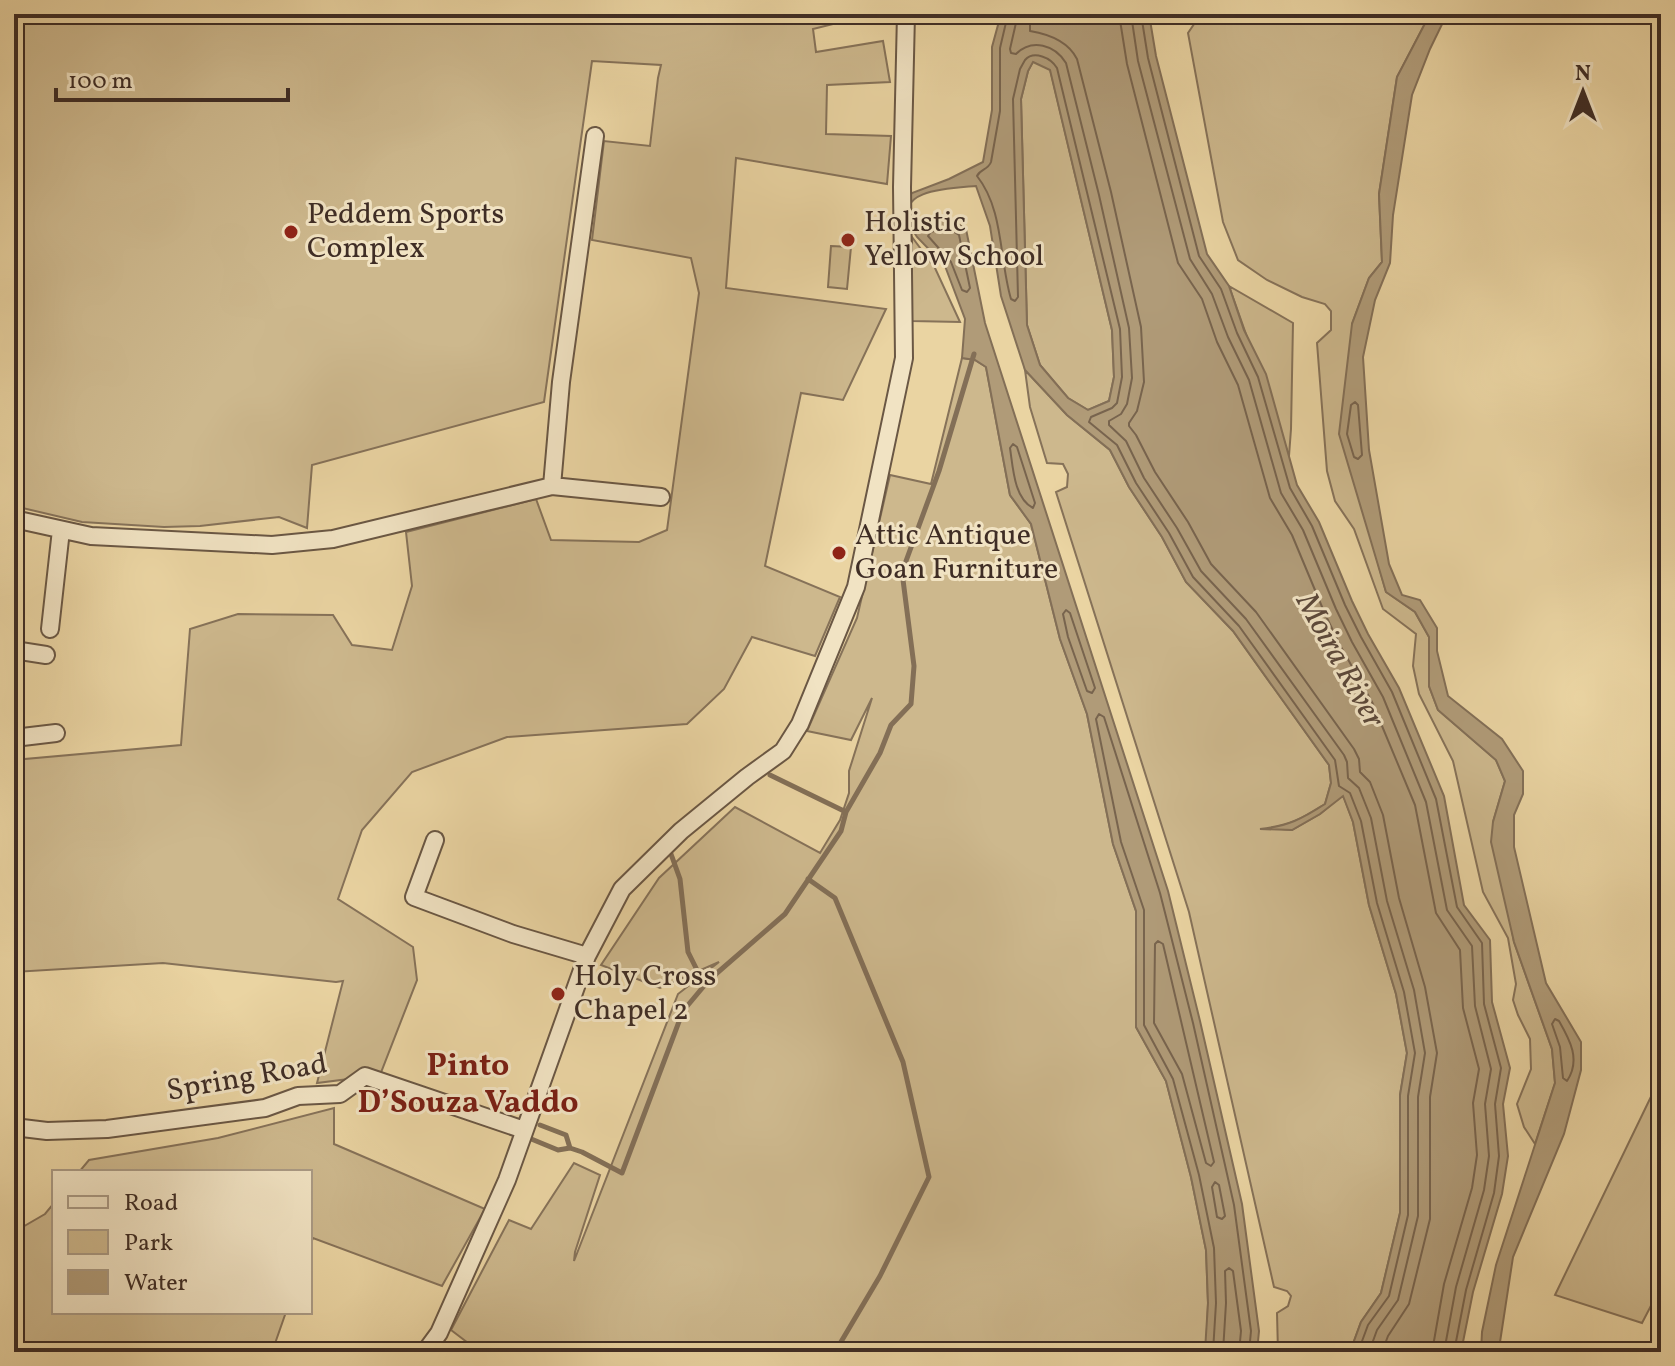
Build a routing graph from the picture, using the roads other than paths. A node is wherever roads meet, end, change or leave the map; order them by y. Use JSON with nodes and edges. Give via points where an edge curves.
{"nodes":[{"id":1,"x":906,"y":14,"type":"edge"},
{"id":2,"x":595,"y":136,"type":"dead end"},
{"id":3,"x":552,"y":486,"type":"junction"},
{"id":4,"x":661,"y":497,"type":"dead end"},
{"id":5,"x":14,"y":519,"type":"edge"},
{"id":6,"x":61,"y":530,"type":"junction"},
{"id":7,"x":50,"y":629,"type":"dead end"},
{"id":8,"x":14,"y":650,"type":"edge"},
{"id":9,"x":46,"y":655,"type":"dead end"},
{"id":10,"x":56,"y":733,"type":"dead end"},
{"id":11,"x":14,"y":738,"type":"edge"},
{"id":12,"x":435,"y":840,"type":"dead end"},
{"id":13,"x":587,"y":956,"type":"junction"},
{"id":14,"x":14,"y":1127,"type":"edge"},
{"id":15,"x":526,"y":1127,"type":"junction"},
{"id":16,"x":425,"y":1352,"type":"edge"}],
"edges":[{"from":1,"to":13,"type":"street","via":[[904,358],[856,587],[800,724],[783,751],[681,831],[622,889]]},
{"from":2,"to":3,"type":"street"},
{"from":3,"to":4,"type":"street"},
{"from":3,"to":6,"type":"street","via":[[333,539],[272,545]]},
{"from":5,"to":6,"type":"street"},
{"from":6,"to":7,"type":"street"},
{"from":8,"to":9,"type":"street"},
{"from":10,"to":11,"type":"street"},
{"from":12,"to":13,"type":"street","via":[[414,897]]},
{"from":13,"to":15,"type":"street"},
{"from":14,"to":15,"type":"street","name":"Spring Road","via":[[107,1129],[265,1108],[298,1096],[340,1094],[365,1076]]},
{"from":15,"to":16,"type":"street","via":[[445,1320]]}]}
